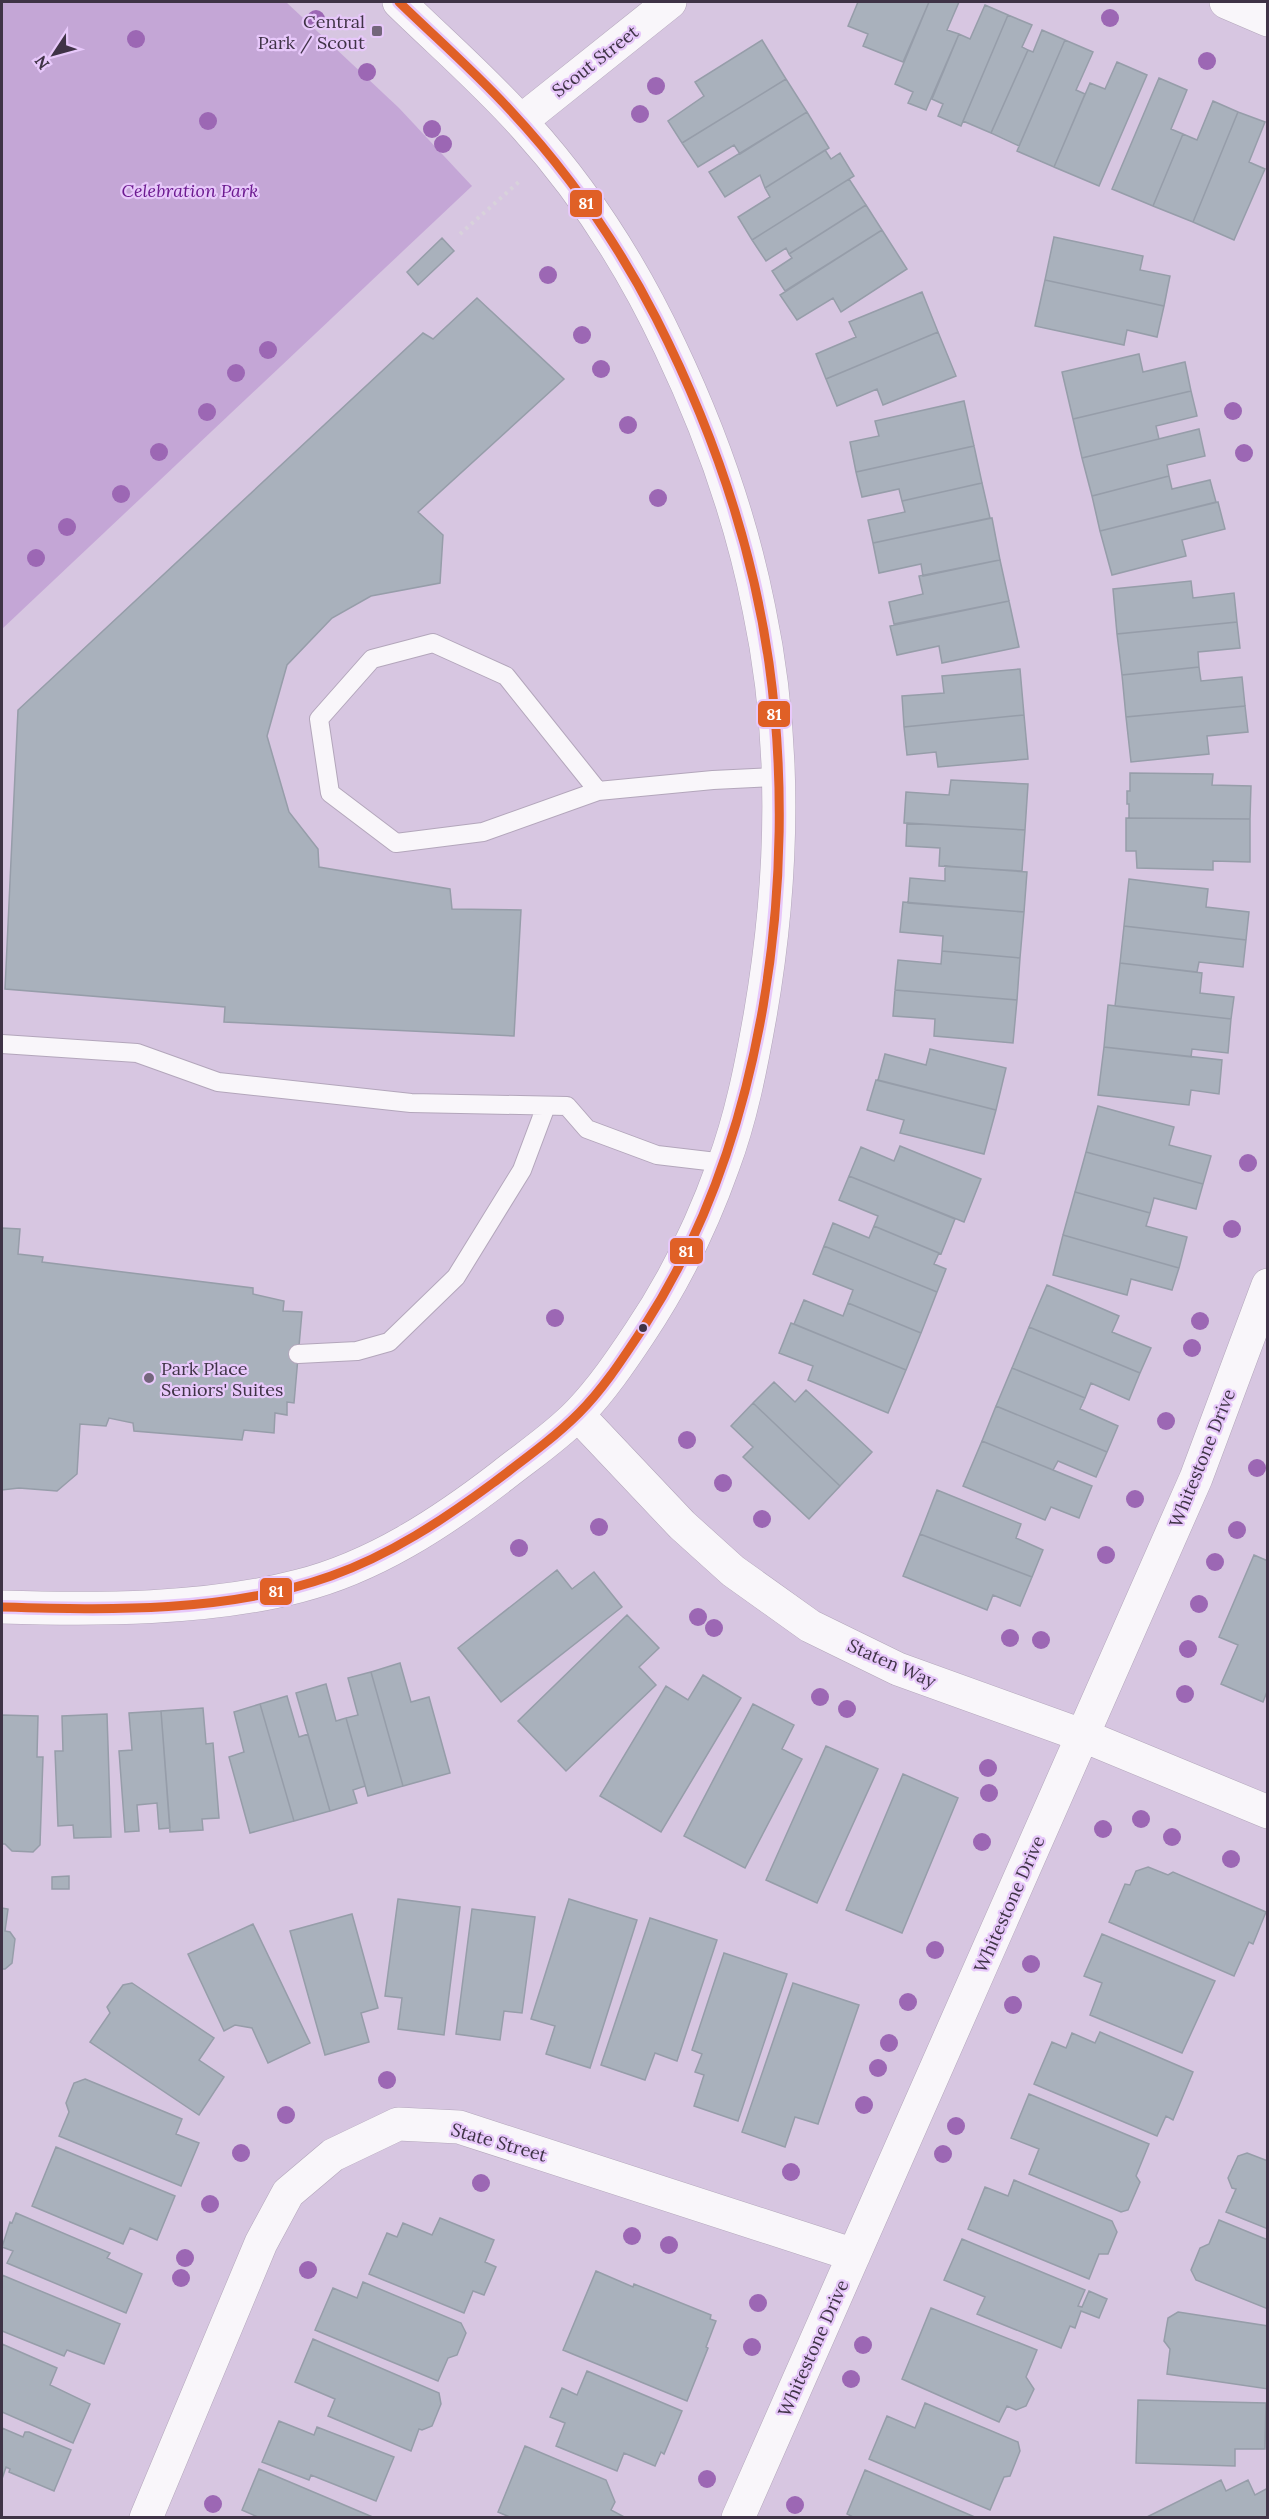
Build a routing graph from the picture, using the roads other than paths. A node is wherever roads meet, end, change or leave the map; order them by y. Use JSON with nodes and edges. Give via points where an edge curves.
{"nodes":[{"id":1,"x":399,"y":2,"type":"edge"},
{"id":2,"x":670,"y":2,"type":"edge"},
{"id":3,"x":1226,"y":2,"type":"edge"},
{"id":4,"x":1268,"y":20,"type":"edge"},
{"id":5,"x":520,"y":121,"type":"junction"},
{"id":6,"x":777,"y":777,"type":"junction"},
{"id":7,"x":598,"y":791,"type":"junction"},
{"id":8,"x":2,"y":1044,"type":"edge"},
{"id":9,"x":546,"y":1106,"type":"junction"},
{"id":10,"x":725,"y":1163,"type":"junction"},
{"id":11,"x":1268,"y":1285,"type":"edge"},
{"id":12,"x":298,"y":1354,"type":"dead end"},
{"id":13,"x":578,"y":1415,"type":"junction"},
{"id":14,"x":2,"y":1607,"type":"edge"},
{"id":15,"x":1084,"y":1736,"type":"junction"},
{"id":16,"x":1268,"y":1812,"type":"edge"},
{"id":17,"x":854,"y":2255,"type":"junction"},
{"id":18,"x":146,"y":2517,"type":"edge"},
{"id":19,"x":738,"y":2517,"type":"edge"}],
"edges":[{"from":1,"to":5,"type":"street"},
{"from":2,"to":5,"type":"street","name":"Scout Street"},
{"from":3,"to":4,"type":"street"},
{"from":5,"to":6,"type":"street","via":[[550,154],[600,224],[639,288],[668,342],[712,447],[734,506],[760,610]]},
{"from":6,"to":7,"type":"lane"},
{"from":6,"to":10,"type":"street","via":[[773,935],[753,1060]]},
{"from":7,"to":7,"type":"lane","via":[[483,832],[396,843],[330,793],[319,719],[372,659],[433,643],[506,676]]},
{"from":8,"to":9,"type":"lane","via":[[137,1053],[218,1082],[411,1103]]},
{"from":9,"to":10,"type":"lane","via":[[567,1106],[587,1129],[657,1155]]},
{"from":9,"to":12,"type":"lane","via":[[522,1170],[456,1276],[389,1342],[357,1351]]},
{"from":10,"to":13,"type":"street","via":[[680,1265],[652,1314]]},
{"from":11,"to":15,"type":"street","name":"Whitestone Drive","via":[[1196,1478]]},
{"from":13,"to":14,"type":"street","via":[[436,1524],[349,1568],[302,1586],[202,1602],[113,1608]]},
{"from":13,"to":15,"type":"street","name":"Staten Way","via":[[682,1525],[733,1571],[810,1626],[898,1670]]},
{"from":15,"to":16,"type":"street","name":"Staten Way"},
{"from":15,"to":17,"type":"street","name":"Whitestone Drive"},
{"from":17,"to":18,"type":"street","name":"State Street","via":[[459,2127],[398,2124],[333,2155],[288,2193],[261,2243]]},
{"from":17,"to":19,"type":"street","name":"Whitestone Drive"}]}
